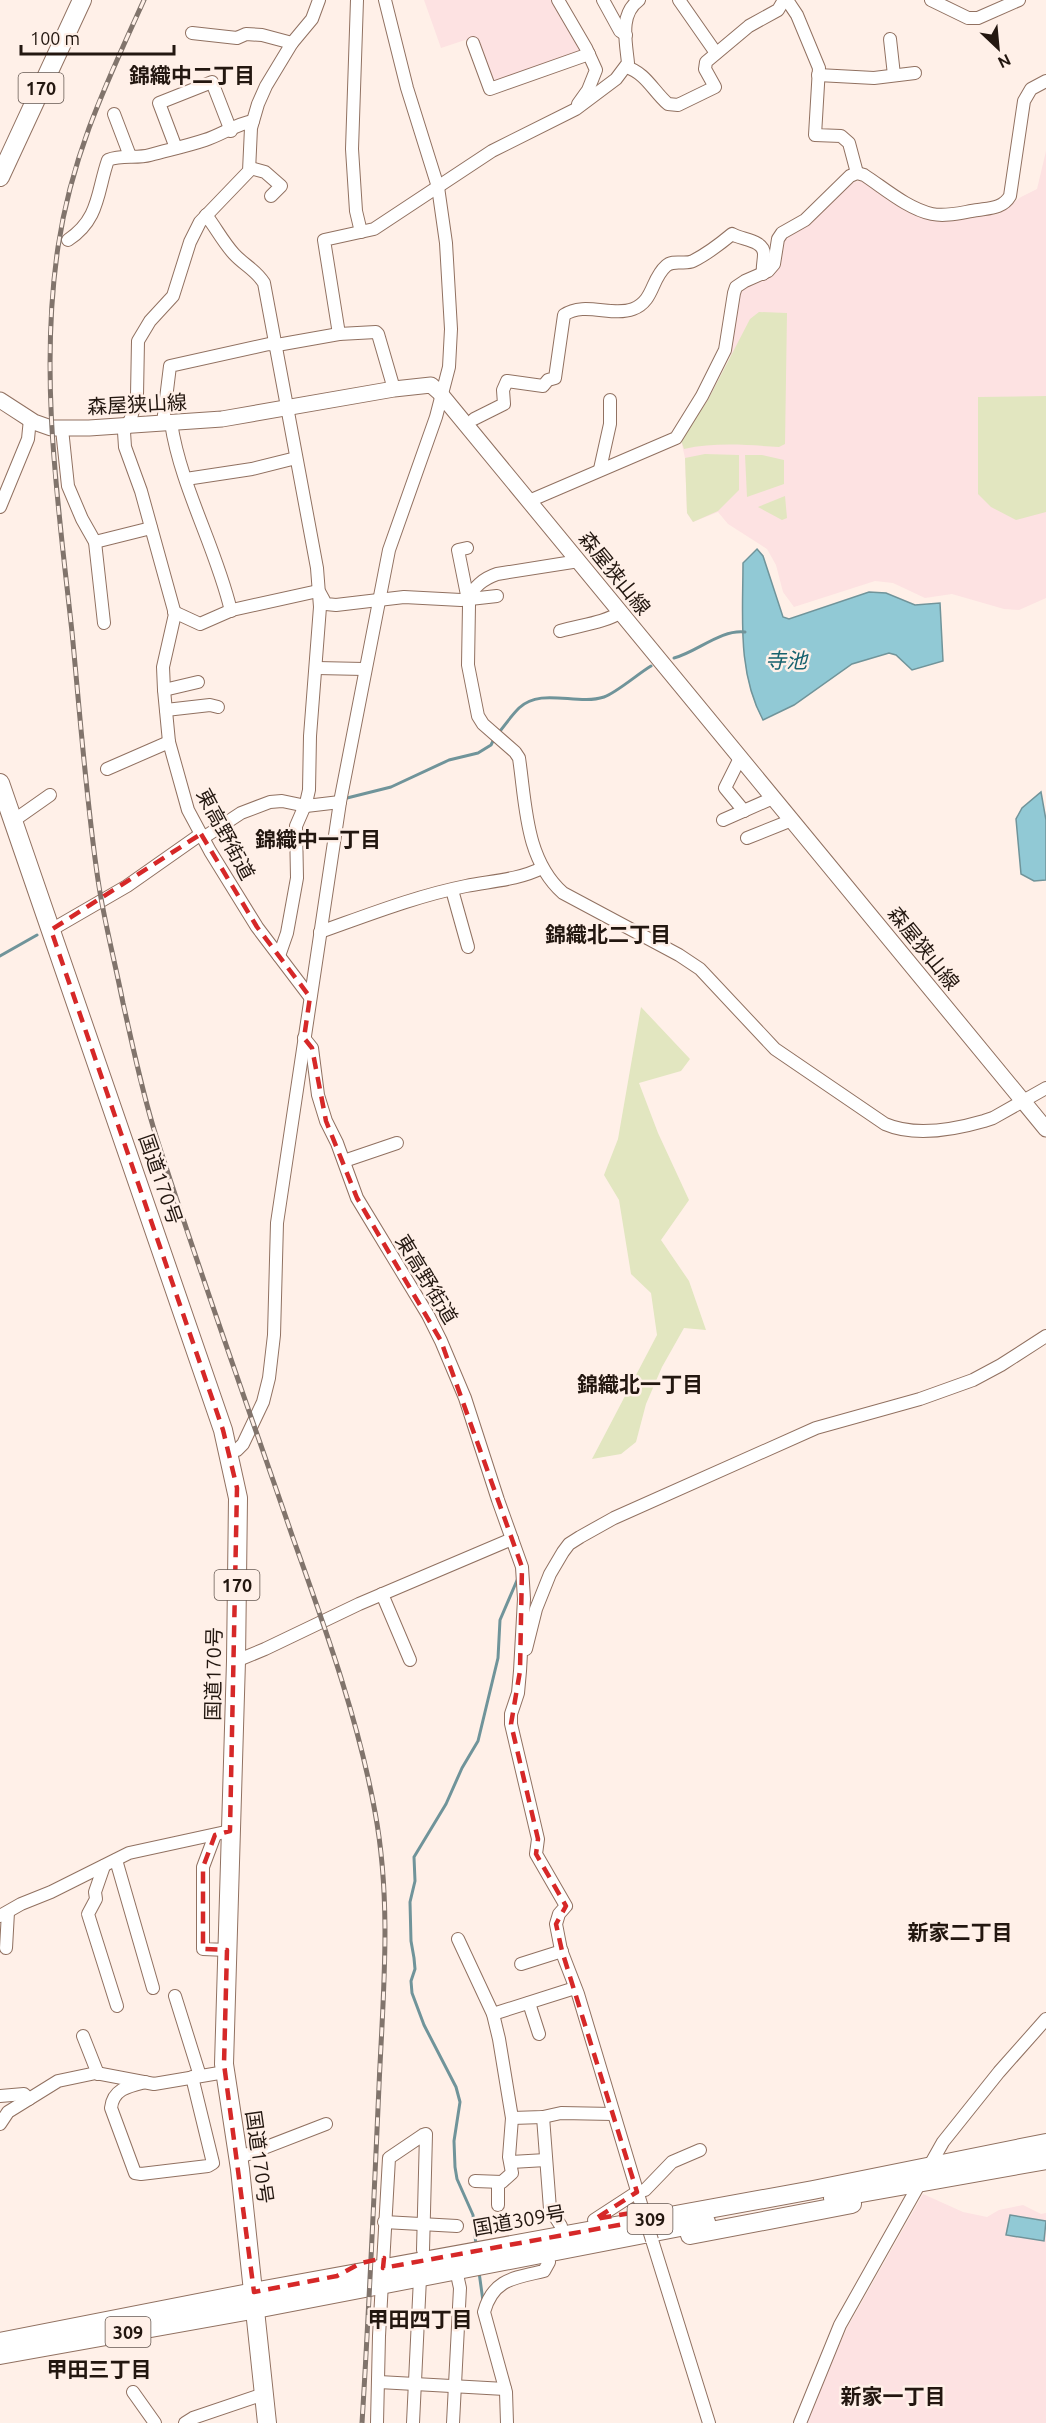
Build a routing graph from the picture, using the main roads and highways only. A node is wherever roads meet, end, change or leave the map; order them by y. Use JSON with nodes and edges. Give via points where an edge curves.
{"nodes":[{"id":1,"x":82,"y":0,"type":"edge"},
{"id":2,"x":0,"y":177,"type":"edge"},
{"id":3,"x":0,"y":400,"type":"edge"},
{"id":4,"x":0,"y":783,"type":"edge"},
{"id":5,"x":1046,"y":1129,"type":"edge"},
{"id":6,"x":1046,"y":2143,"type":"edge"},
{"id":7,"x":1046,"y":2160,"type":"edge"},
{"id":8,"x":888,"y":2175,"type":"junction"},
{"id":9,"x":919,"y":2184,"type":"junction"},
{"id":10,"x":383,"y":2270,"type":"junction"},
{"id":11,"x":420,"y":2278,"type":"junction"},
{"id":12,"x":255,"y":2300,"type":"junction"},
{"id":13,"x":0,"y":2342,"type":"edge"},
{"id":14,"x":0,"y":2355,"type":"edge"},
{"id":15,"x":267,"y":2423,"type":"edge"}],
"edges":[{"from":1,"to":2,"type":"highway","number":"170"},
{"from":3,"to":5,"type":"main road","name":"森屋狭山線","via":[[30,419],[62,429],[222,419],[431,386]]},
{"from":4,"to":12,"type":"highway","name":"国道170号","number":"170","via":[[229,1452],[238,1498],[236,1661],[223,1833],[227,1950],[225,2072]]},
{"from":6,"to":8,"type":"highway","name":"国道309号","number":"309"},
{"from":7,"to":9,"type":"highway","name":"国道309号","number":"309"},
{"from":8,"to":10,"type":"highway","name":"国道309号","number":"309"},
{"from":8,"to":10,"type":"highway","number":"309","via":[[875,2169],[423,2250]]},
{"from":9,"to":11,"type":"highway","name":"国道309号","number":"309"},
{"from":9,"to":11,"type":"highway","number":"309","via":[[889,2197],[653,2244],[448,2282]]},
{"from":10,"to":11,"type":"highway","name":"国道309号","number":"309"},
{"from":10,"to":12,"type":"highway","name":"国道309号","number":"309"},
{"from":10,"to":12,"type":"highway","name":"国道309号","number":"309","via":[[337,2276]]},
{"from":12,"to":13,"type":"highway","name":"国道309号","number":"309"},
{"from":12,"to":14,"type":"highway","name":"国道309号","number":"309"},
{"from":12,"to":15,"type":"highway","name":"国道170号","number":"170"}]}
